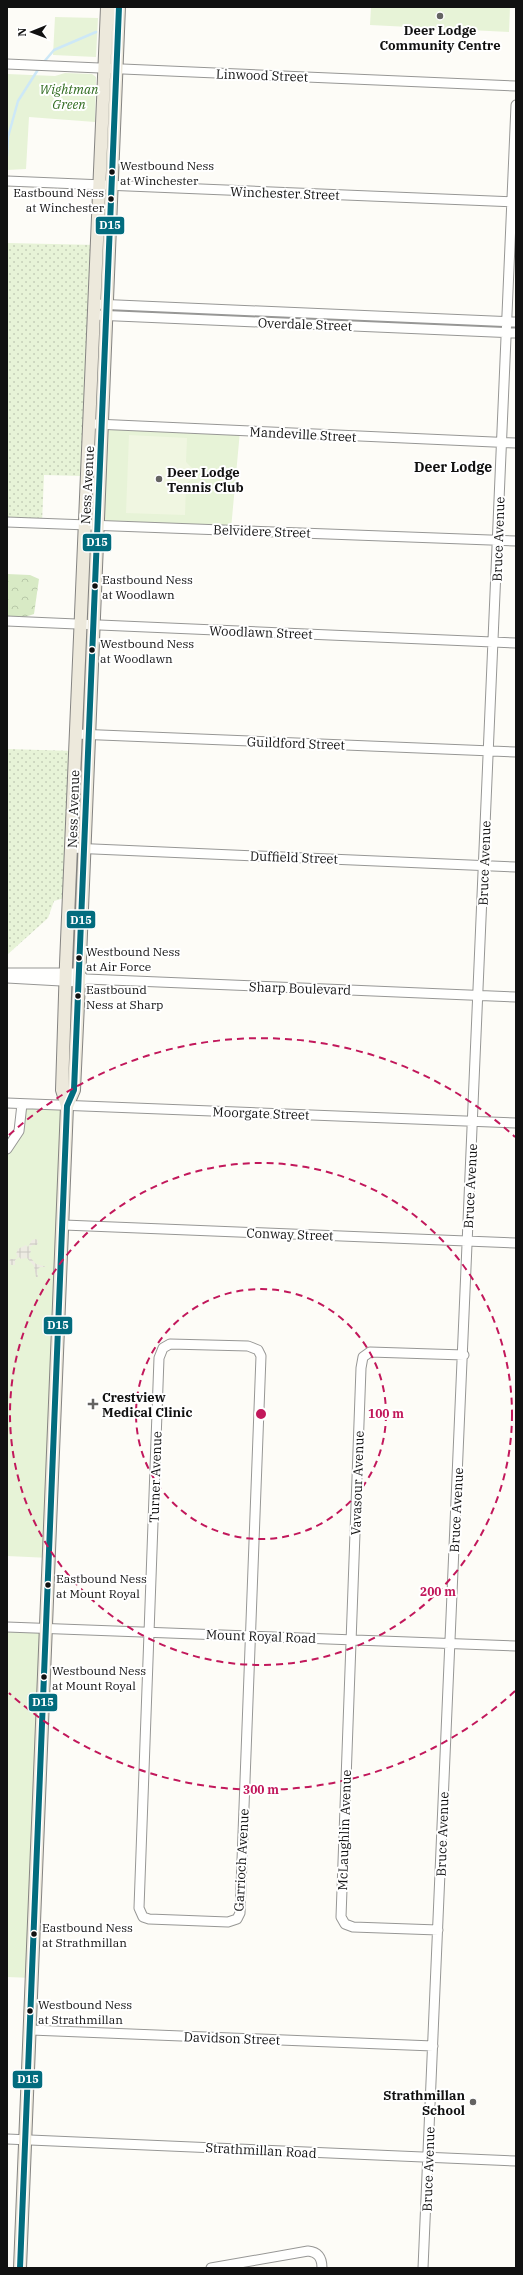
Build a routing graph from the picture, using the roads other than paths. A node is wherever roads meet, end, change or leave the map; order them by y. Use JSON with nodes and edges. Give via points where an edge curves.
{"nodes":[{"id":1,"x":108,"y":7,"type":"edge"},
{"id":2,"x":119,"y":7,"type":"edge"},
{"id":3,"x":11,"y":64,"type":"edge"},
{"id":4,"x":111,"y":68,"type":"junction"},
{"id":5,"x":516,"y":86,"type":"edge"},
{"id":6,"x":516,"y":105,"type":"edge"},
{"id":7,"x":7,"y":181,"type":"edge"},
{"id":8,"x":106,"y":185,"type":"junction"},
{"id":9,"x":514,"y":202,"type":"edge"},
{"id":10,"x":94,"y":309,"type":"junction"},
{"id":11,"x":107,"y":310,"type":"junction"},
{"id":12,"x":511,"y":322,"type":"edge"},
{"id":13,"x":506,"y":333,"type":"junction"},
{"id":14,"x":516,"y":333,"type":"edge"},
{"id":15,"x":90,"y":424,"type":"junction"},
{"id":16,"x":102,"y":425,"type":"junction"},
{"id":17,"x":502,"y":443,"type":"junction"},
{"id":18,"x":516,"y":443,"type":"edge"},
{"id":19,"x":7,"y":522,"type":"edge"},
{"id":20,"x":85,"y":523,"type":"junction"},
{"id":21,"x":99,"y":524,"type":"junction"},
{"id":22,"x":497,"y":541,"type":"junction"},
{"id":23,"x":516,"y":541,"type":"edge"},
{"id":24,"x":7,"y":621,"type":"edge"},
{"id":25,"x":81,"y":624,"type":"junction"},
{"id":26,"x":94,"y":625,"type":"junction"},
{"id":27,"x":493,"y":642,"type":"junction"},
{"id":28,"x":516,"y":643,"type":"edge"},
{"id":29,"x":76,"y":734,"type":"junction"},
{"id":30,"x":90,"y":734,"type":"junction"},
{"id":31,"x":488,"y":751,"type":"junction"},
{"id":32,"x":516,"y":752,"type":"edge"},
{"id":33,"x":71,"y":848,"type":"junction"},
{"id":34,"x":85,"y":849,"type":"junction"},
{"id":35,"x":484,"y":866,"type":"junction"},
{"id":36,"x":516,"y":868,"type":"edge"},
{"id":37,"x":7,"y":973,"type":"edge"},
{"id":38,"x":7,"y":978,"type":"edge"},
{"id":39,"x":65,"y":978,"type":"junction"},
{"id":40,"x":81,"y":978,"type":"junction"},
{"id":41,"x":479,"y":996,"type":"junction"},
{"id":42,"x":516,"y":997,"type":"edge"},
{"id":43,"x":7,"y":1103,"type":"edge"},
{"id":44,"x":22,"y":1104,"type":"junction"},
{"id":45,"x":67,"y":1106,"type":"junction"},
{"id":46,"x":473,"y":1121,"type":"junction"},
{"id":47,"x":516,"y":1123,"type":"edge"},
{"id":48,"x":7,"y":1149,"type":"edge"},
{"id":49,"x":64,"y":1225,"type":"junction"},
{"id":50,"x":468,"y":1241,"type":"junction"},
{"id":51,"x":516,"y":1243,"type":"edge"},
{"id":52,"x":464,"y":1355,"type":"junction"},
{"id":53,"x":7,"y":1627,"type":"edge"},
{"id":54,"x":47,"y":1627,"type":"junction"},
{"id":55,"x":149,"y":1631,"type":"junction"},
{"id":56,"x":250,"y":1636,"type":"junction"},
{"id":57,"x":351,"y":1640,"type":"junction"},
{"id":58,"x":450,"y":1644,"type":"junction"},
{"id":59,"x":516,"y":1646,"type":"edge"},
{"id":60,"x":438,"y":1930,"type":"junction"},
{"id":61,"x":31,"y":2030,"type":"junction"},
{"id":62,"x":433,"y":2046,"type":"junction"},
{"id":63,"x":7,"y":2139,"type":"edge"},
{"id":64,"x":26,"y":2140,"type":"junction"},
{"id":65,"x":428,"y":2157,"type":"junction"},
{"id":66,"x":516,"y":2161,"type":"edge"},
{"id":67,"x":227,"y":2267,"type":"edge"},
{"id":68,"x":20,"y":2268,"type":"edge"},
{"id":69,"x":211,"y":2268,"type":"edge"},
{"id":70,"x":322,"y":2268,"type":"edge"},
{"id":71,"x":423,"y":2268,"type":"edge"}],
"edges":[{"from":1,"to":4,"type":"main road","name":"Ness Avenue"},
{"from":2,"to":4,"type":"main road","name":"Ness Avenue"},
{"from":3,"to":4,"type":"street","name":"Linwood Street"},
{"from":4,"to":5,"type":"street","name":"Linwood Street"},
{"from":4,"to":8,"type":"main road","name":"Ness Avenue"},
{"from":6,"to":9,"type":"street","name":"Bruce Avenue"},
{"from":7,"to":8,"type":"street","name":"Winchester Street"},
{"from":8,"to":9,"type":"street","name":"Winchester Street"},
{"from":8,"to":10,"type":"main road","name":"Ness Avenue"},
{"from":8,"to":11,"type":"main road","name":"Ness Avenue"},
{"from":9,"to":12,"type":"street","name":"Bruce Avenue"},
{"from":10,"to":11,"type":"street","name":"Overdale Street"},
{"from":10,"to":15,"type":"main road","name":"Ness Avenue"},
{"from":11,"to":12,"type":"street","name":"Overdale Street"},
{"from":11,"to":13,"type":"street","name":"Overdale Street"},
{"from":11,"to":16,"type":"main road","name":"Ness Avenue"},
{"from":12,"to":13,"type":"street","name":"Bruce Avenue"},
{"from":13,"to":14,"type":"street","name":"Overdale Street"},
{"from":13,"to":17,"type":"street","name":"Bruce Avenue"},
{"from":15,"to":16,"type":"street","name":"Mandeville Street"},
{"from":15,"to":20,"type":"main road","name":"Ness Avenue"},
{"from":16,"to":17,"type":"street","name":"Mandeville Street"},
{"from":16,"to":21,"type":"main road","name":"Ness Avenue"},
{"from":17,"to":18,"type":"street","name":"Mandeville Street"},
{"from":17,"to":22,"type":"street","name":"Bruce Avenue"},
{"from":19,"to":20,"type":"street","name":"Belvidere Street"},
{"from":20,"to":21,"type":"street","name":"Belvidere Street"},
{"from":20,"to":25,"type":"main road","name":"Ness Avenue"},
{"from":21,"to":22,"type":"street","name":"Belvidere Street"},
{"from":21,"to":26,"type":"main road","name":"Ness Avenue"},
{"from":22,"to":23,"type":"street","name":"Belvidere Street"},
{"from":22,"to":27,"type":"street","name":"Bruce Avenue"},
{"from":24,"to":25,"type":"street","name":"Woodlawn Street"},
{"from":25,"to":26,"type":"street","name":"Woodlawn Street"},
{"from":25,"to":29,"type":"main road","name":"Ness Avenue"},
{"from":26,"to":27,"type":"street","name":"Woodlawn Street"},
{"from":26,"to":30,"type":"main road","name":"Ness Avenue"},
{"from":27,"to":28,"type":"street","name":"Woodlawn Street"},
{"from":27,"to":31,"type":"street","name":"Bruce Avenue"},
{"from":29,"to":30,"type":"street","name":"Guildford Street"},
{"from":29,"to":33,"type":"main road","name":"Ness Avenue"},
{"from":30,"to":31,"type":"street","name":"Guildford Street"},
{"from":30,"to":34,"type":"main road","name":"Ness Avenue"},
{"from":31,"to":32,"type":"street","name":"Guildford Street"},
{"from":31,"to":35,"type":"street","name":"Bruce Avenue"},
{"from":33,"to":34,"type":"street","name":"Duffield Street"},
{"from":33,"to":39,"type":"main road","name":"Ness Avenue"},
{"from":34,"to":35,"type":"street","name":"Duffield Street"},
{"from":34,"to":40,"type":"main road","name":"Ness Avenue"},
{"from":35,"to":36,"type":"street","name":"Duffield Street"},
{"from":35,"to":41,"type":"street","name":"Bruce Avenue"},
{"from":37,"to":39,"type":"street"},
{"from":38,"to":39,"type":"street"},
{"from":39,"to":40,"type":"street","name":"Sharp Boulevard"},
{"from":39,"to":45,"type":"main road","name":"Ness Avenue","via":[[62,1090]]},
{"from":40,"to":41,"type":"street","name":"Sharp Boulevard"},
{"from":40,"to":45,"type":"main road","name":"Ness Avenue","via":[[74,1090]]},
{"from":41,"to":42,"type":"street","name":"Sharp Boulevard"},
{"from":41,"to":46,"type":"street","name":"Bruce Avenue"},
{"from":43,"to":44,"type":"street","name":"Moorgate Street"},
{"from":44,"to":45,"type":"street","name":"Moorgate Street"},
{"from":44,"to":48,"type":"street","via":[[19,1131]]},
{"from":45,"to":46,"type":"street","name":"Moorgate Street"},
{"from":45,"to":49,"type":"main road","name":"Ness Avenue"},
{"from":46,"to":47,"type":"street","name":"Moorgate Street"},
{"from":46,"to":50,"type":"street","name":"Bruce Avenue"},
{"from":49,"to":50,"type":"street","name":"Conway Street"},
{"from":49,"to":54,"type":"main road","name":"Ness Avenue"},
{"from":50,"to":51,"type":"street","name":"Conway Street"},
{"from":50,"to":52,"type":"street","name":"Bruce Avenue"},
{"from":52,"to":57,"type":"street","name":"Vavasour Avenue","via":[[370,1352],[362,1361]]},
{"from":52,"to":58,"type":"street","name":"Bruce Avenue"},
{"from":53,"to":54,"type":"street","name":"Mount Royal Road"},
{"from":54,"to":55,"type":"street","name":"Mount Royal Road"},
{"from":54,"to":61,"type":"main road","name":"Ness Avenue"},
{"from":55,"to":56,"type":"street","name":"Mount Royal Road"},
{"from":55,"to":56,"type":"street","name":"Garrioch Avenue","via":[[139,1908],[146,1918],[160,1920],[228,1922],[237,1919],[240,1913]]},
{"from":55,"to":56,"type":"street","name":"Turner Avenue","via":[[160,1354],[165,1346],[170,1344],[248,1346],[258,1350],[262,1363]]},
{"from":56,"to":57,"type":"street","name":"Mount Royal Road"},
{"from":57,"to":58,"type":"street","name":"Mount Royal Road"},
{"from":57,"to":60,"type":"street","name":"McLaughlin Avenue","via":[[341,1920],[353,1927]]},
{"from":58,"to":59,"type":"street","name":"Mount Royal Road"},
{"from":58,"to":60,"type":"street","name":"Bruce Avenue"},
{"from":60,"to":62,"type":"street","name":"Bruce Avenue"},
{"from":61,"to":62,"type":"street","name":"Davidson Street"},
{"from":61,"to":64,"type":"main road","name":"Ness Avenue"},
{"from":62,"to":65,"type":"street","name":"Bruce Avenue"},
{"from":63,"to":64,"type":"street","name":"Strathmillan Road"},
{"from":64,"to":65,"type":"street","name":"Strathmillan Road"},
{"from":64,"to":68,"type":"main road","name":"Ness Avenue"},
{"from":65,"to":66,"type":"street","name":"Strathmillan Road"},
{"from":65,"to":71,"type":"street","name":"Bruce Avenue"},
{"from":67,"to":69,"type":"street"},
{"from":67,"to":70,"type":"street","via":[[308,2251],[318,2255],[322,2260]]}]}
